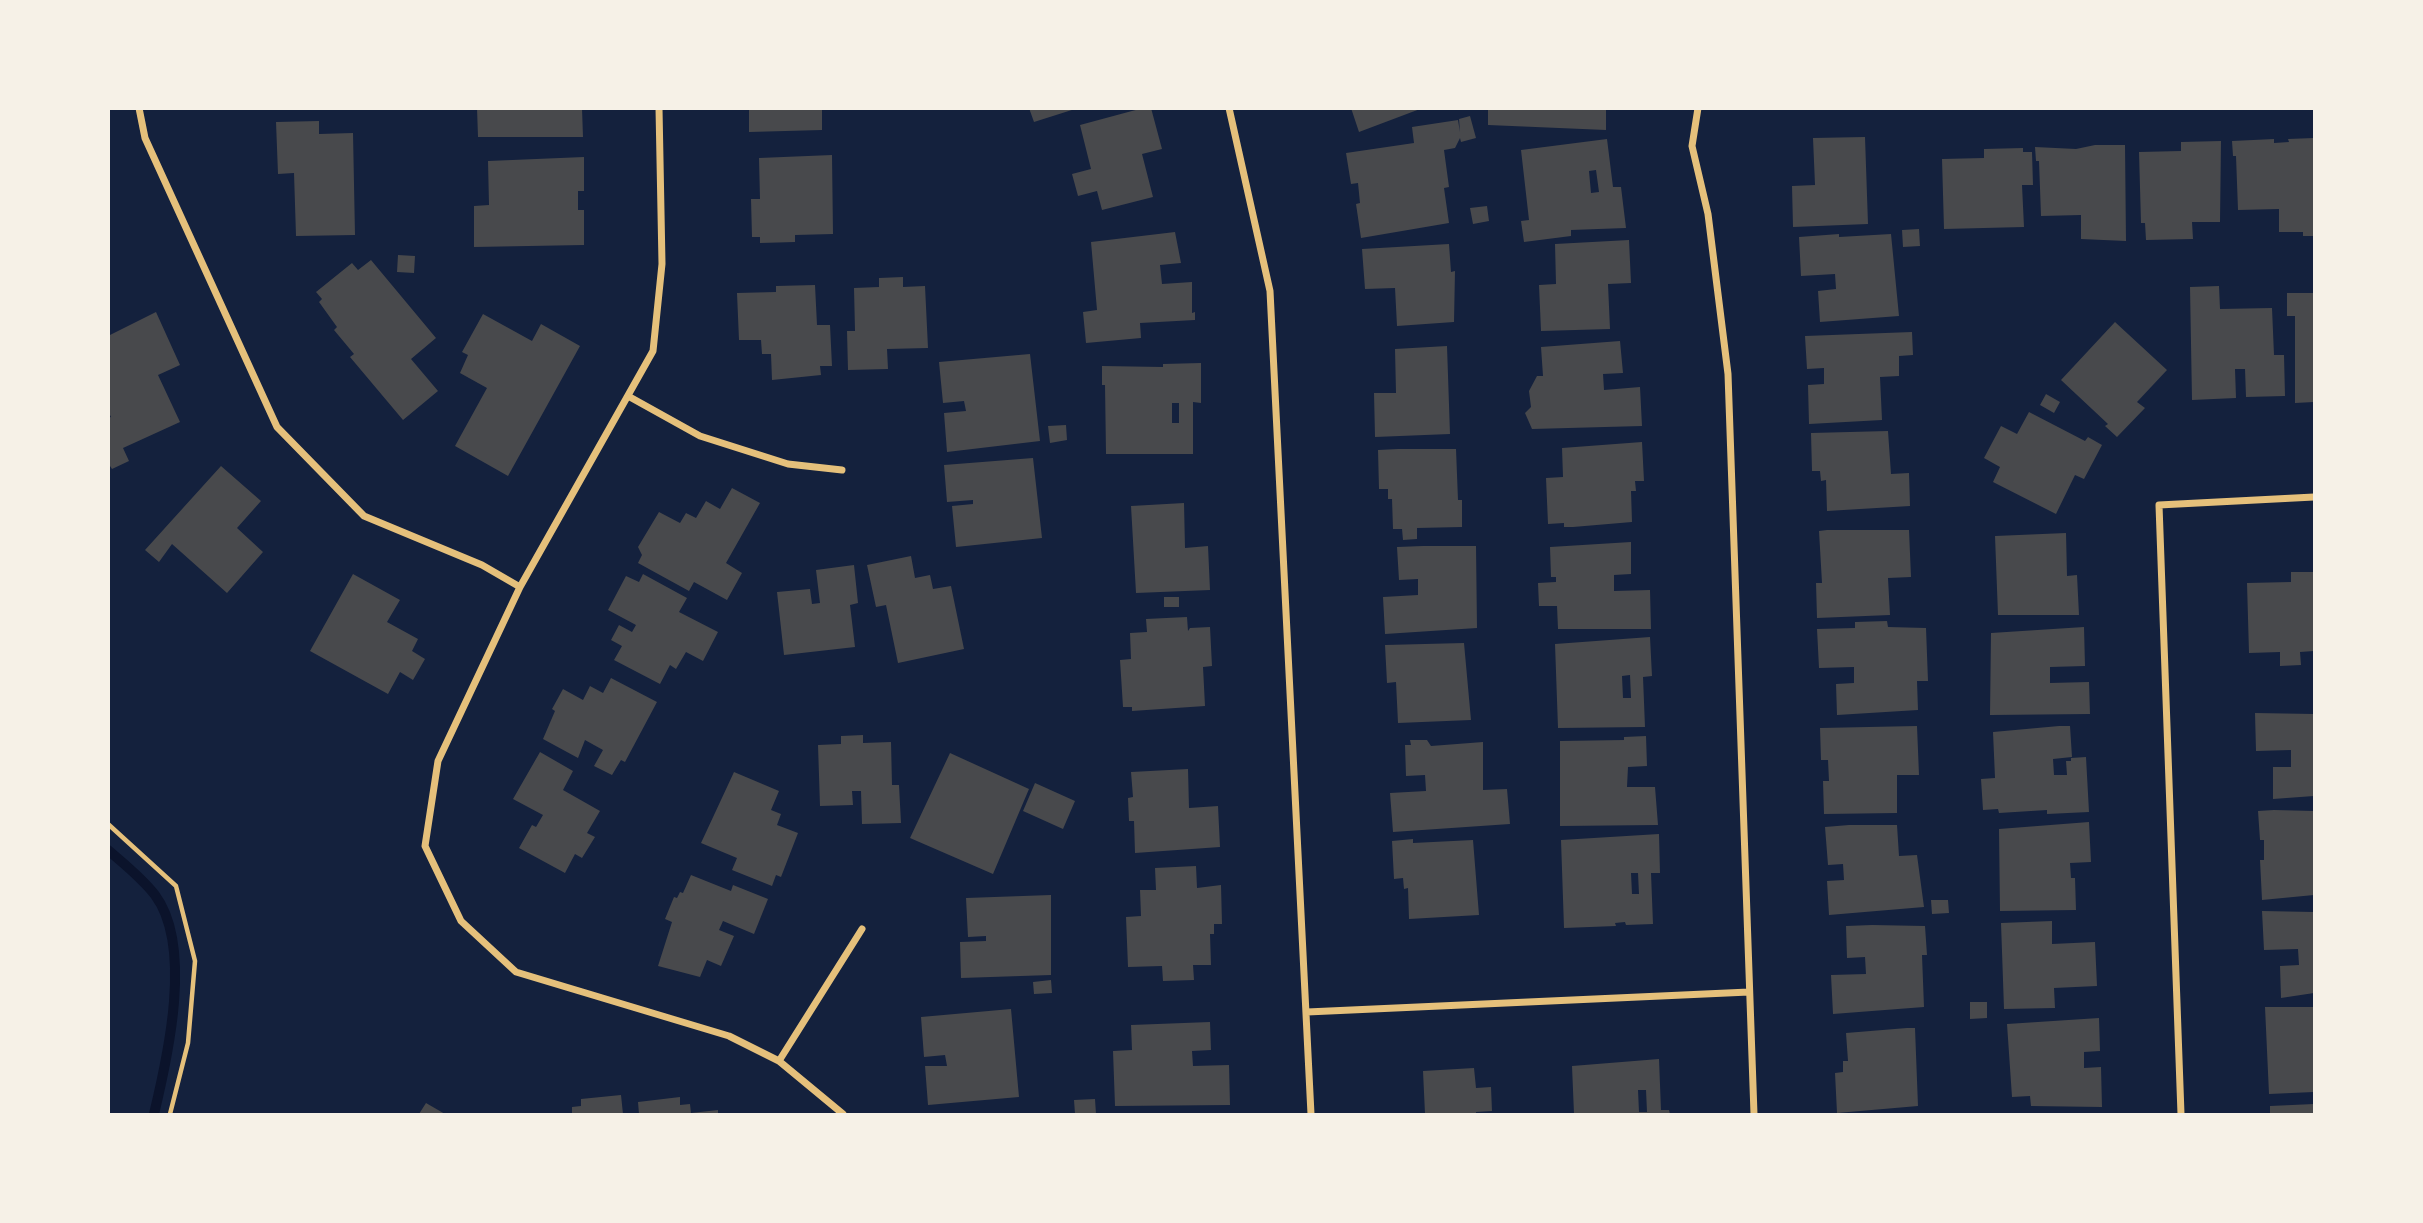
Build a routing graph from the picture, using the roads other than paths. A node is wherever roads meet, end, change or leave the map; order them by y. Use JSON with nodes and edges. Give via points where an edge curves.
{"nodes":[{"id":1,"x":139,"y":108,"type":"edge"},
{"id":2,"x":659,"y":108,"type":"edge"},
{"id":3,"x":1229,"y":108,"type":"edge"},
{"id":4,"x":1698,"y":108,"type":"edge"},
{"id":5,"x":628,"y":396,"type":"junction"},
{"id":6,"x":842,"y":470,"type":"dead end"},
{"id":7,"x":2315,"y":497,"type":"edge"},
{"id":8,"x":520,"y":587,"type":"junction"},
{"id":9,"x":862,"y":929,"type":"dead end"},
{"id":10,"x":1749,"y":992,"type":"junction"},
{"id":11,"x":1307,"y":1012,"type":"junction"},
{"id":12,"x":779,"y":1061,"type":"junction"},
{"id":13,"x":843,"y":1115,"type":"edge"},
{"id":14,"x":1311,"y":1115,"type":"edge"},
{"id":15,"x":1754,"y":1115,"type":"edge"},
{"id":16,"x":2181,"y":1115,"type":"edge"}],
"edges":[{"from":1,"to":8,"type":"street","via":[[145,138],[277,427],[364,516],[482,565]]},
{"from":2,"to":5,"type":"street","via":[[662,264],[653,351]]},
{"from":3,"to":11,"type":"street","via":[[1270,291]]},
{"from":4,"to":10,"type":"street","via":[[1692,146],[1708,214],[1728,374]]},
{"from":5,"to":6,"type":"street","via":[[700,436],[788,464]]},
{"from":5,"to":8,"type":"street"},
{"from":7,"to":16,"type":"street","via":[[2159,505]]},
{"from":8,"to":12,"type":"street","via":[[438,761],[425,846],[461,921],[516,972],[729,1036]]},
{"from":9,"to":12,"type":"street"},
{"from":10,"to":11,"type":"street"},
{"from":10,"to":15,"type":"street"},
{"from":11,"to":14,"type":"street"},
{"from":12,"to":13,"type":"street"}]}
